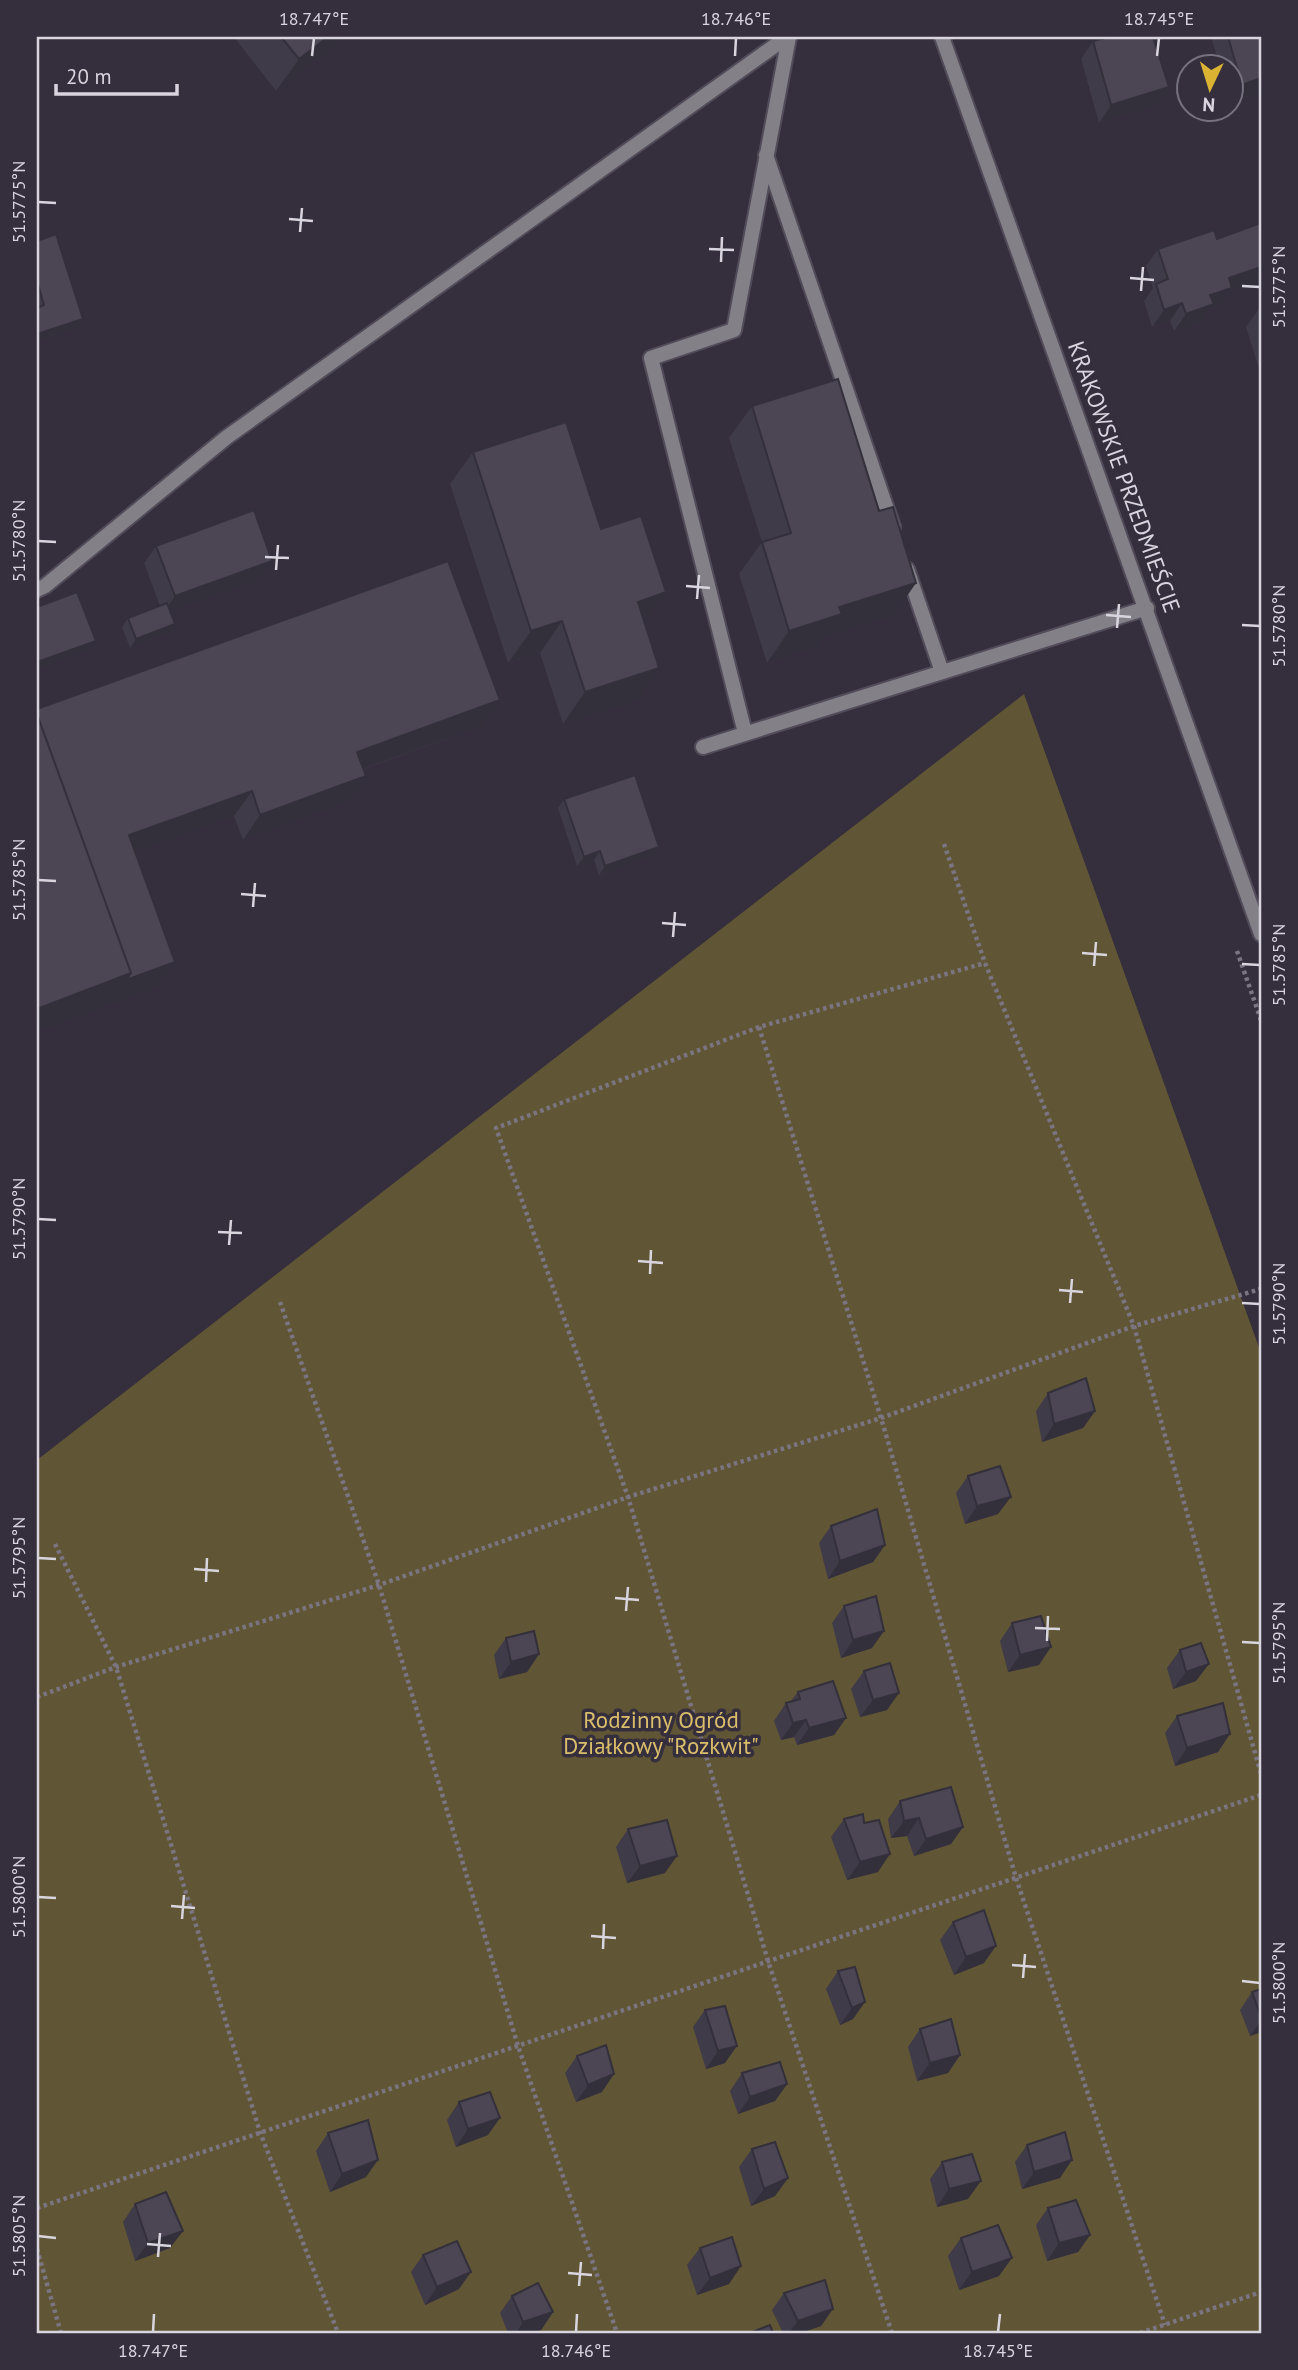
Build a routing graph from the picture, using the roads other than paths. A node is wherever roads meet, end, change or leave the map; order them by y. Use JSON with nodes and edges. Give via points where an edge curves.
{"nodes":[{"id":1,"x":788,"y":37,"type":"edge"},
{"id":2,"x":942,"y":37,"type":"edge"},
{"id":3,"x":765,"y":154,"type":"junction"},
{"id":4,"x":37,"y":590,"type":"edge"},
{"id":5,"x":1147,"y":608,"type":"junction"},
{"id":6,"x":942,"y":672,"type":"junction"},
{"id":7,"x":746,"y":733,"type":"junction"},
{"id":8,"x":703,"y":747,"type":"dead end"},
{"id":9,"x":1261,"y":934,"type":"edge"}],
"edges":[{"from":1,"to":3,"type":"street"},
{"from":1,"to":4,"type":"street","via":[[227,437]]},
{"from":2,"to":5,"type":"street","name":"KRAKOWSKIE PRZEDMIEŚCIE"},
{"from":3,"to":6,"type":"street"},
{"from":3,"to":7,"type":"street","via":[[734,330],[651,358]]},
{"from":5,"to":6,"type":"street"},
{"from":5,"to":9,"type":"street","name":"KRAKOWSKIE PRZEDMIEŚCIE"},
{"from":6,"to":7,"type":"street"},
{"from":7,"to":8,"type":"street"}]}
